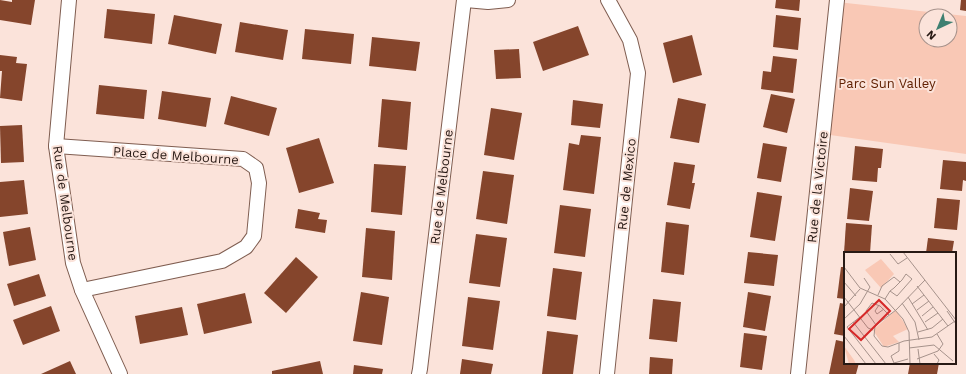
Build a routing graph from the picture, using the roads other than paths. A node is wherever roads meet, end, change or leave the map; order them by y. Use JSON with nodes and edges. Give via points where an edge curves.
{"nodes":[{"id":1,"x":69,"y":0,"type":"edge"},
{"id":2,"x":465,"y":0,"type":"edge"},
{"id":3,"x":508,"y":0,"type":"edge"},
{"id":4,"x":608,"y":0,"type":"edge"},
{"id":5,"x":837,"y":0,"type":"edge"},
{"id":6,"x":56,"y":146,"type":"junction"},
{"id":7,"x":82,"y":290,"type":"junction"},
{"id":8,"x":120,"y":374,"type":"edge"},
{"id":9,"x":419,"y":374,"type":"edge"},
{"id":10,"x":607,"y":374,"type":"edge"},
{"id":11,"x":798,"y":374,"type":"edge"}],
"edges":[{"from":1,"to":6,"type":"street","name":"Rue de Melbourne"},
{"from":2,"to":3,"type":"street"},
{"from":2,"to":9,"type":"street","name":"Rue de Melbourne"},
{"from":4,"to":10,"type":"street","name":"Rue de Mexico","via":[[630,40],[638,72]]},
{"from":5,"to":11,"type":"street","name":"Rue de la Victoire"},
{"from":6,"to":7,"type":"street","name":"Rue de Melbourne","via":[[73,263]]},
{"from":6,"to":7,"type":"street","name":"Place de Melbourne","via":[[243,159],[256,168],[259,183],[254,236],[246,247],[222,260]]},
{"from":7,"to":8,"type":"street","name":"Rue de Melbourne"}]}
